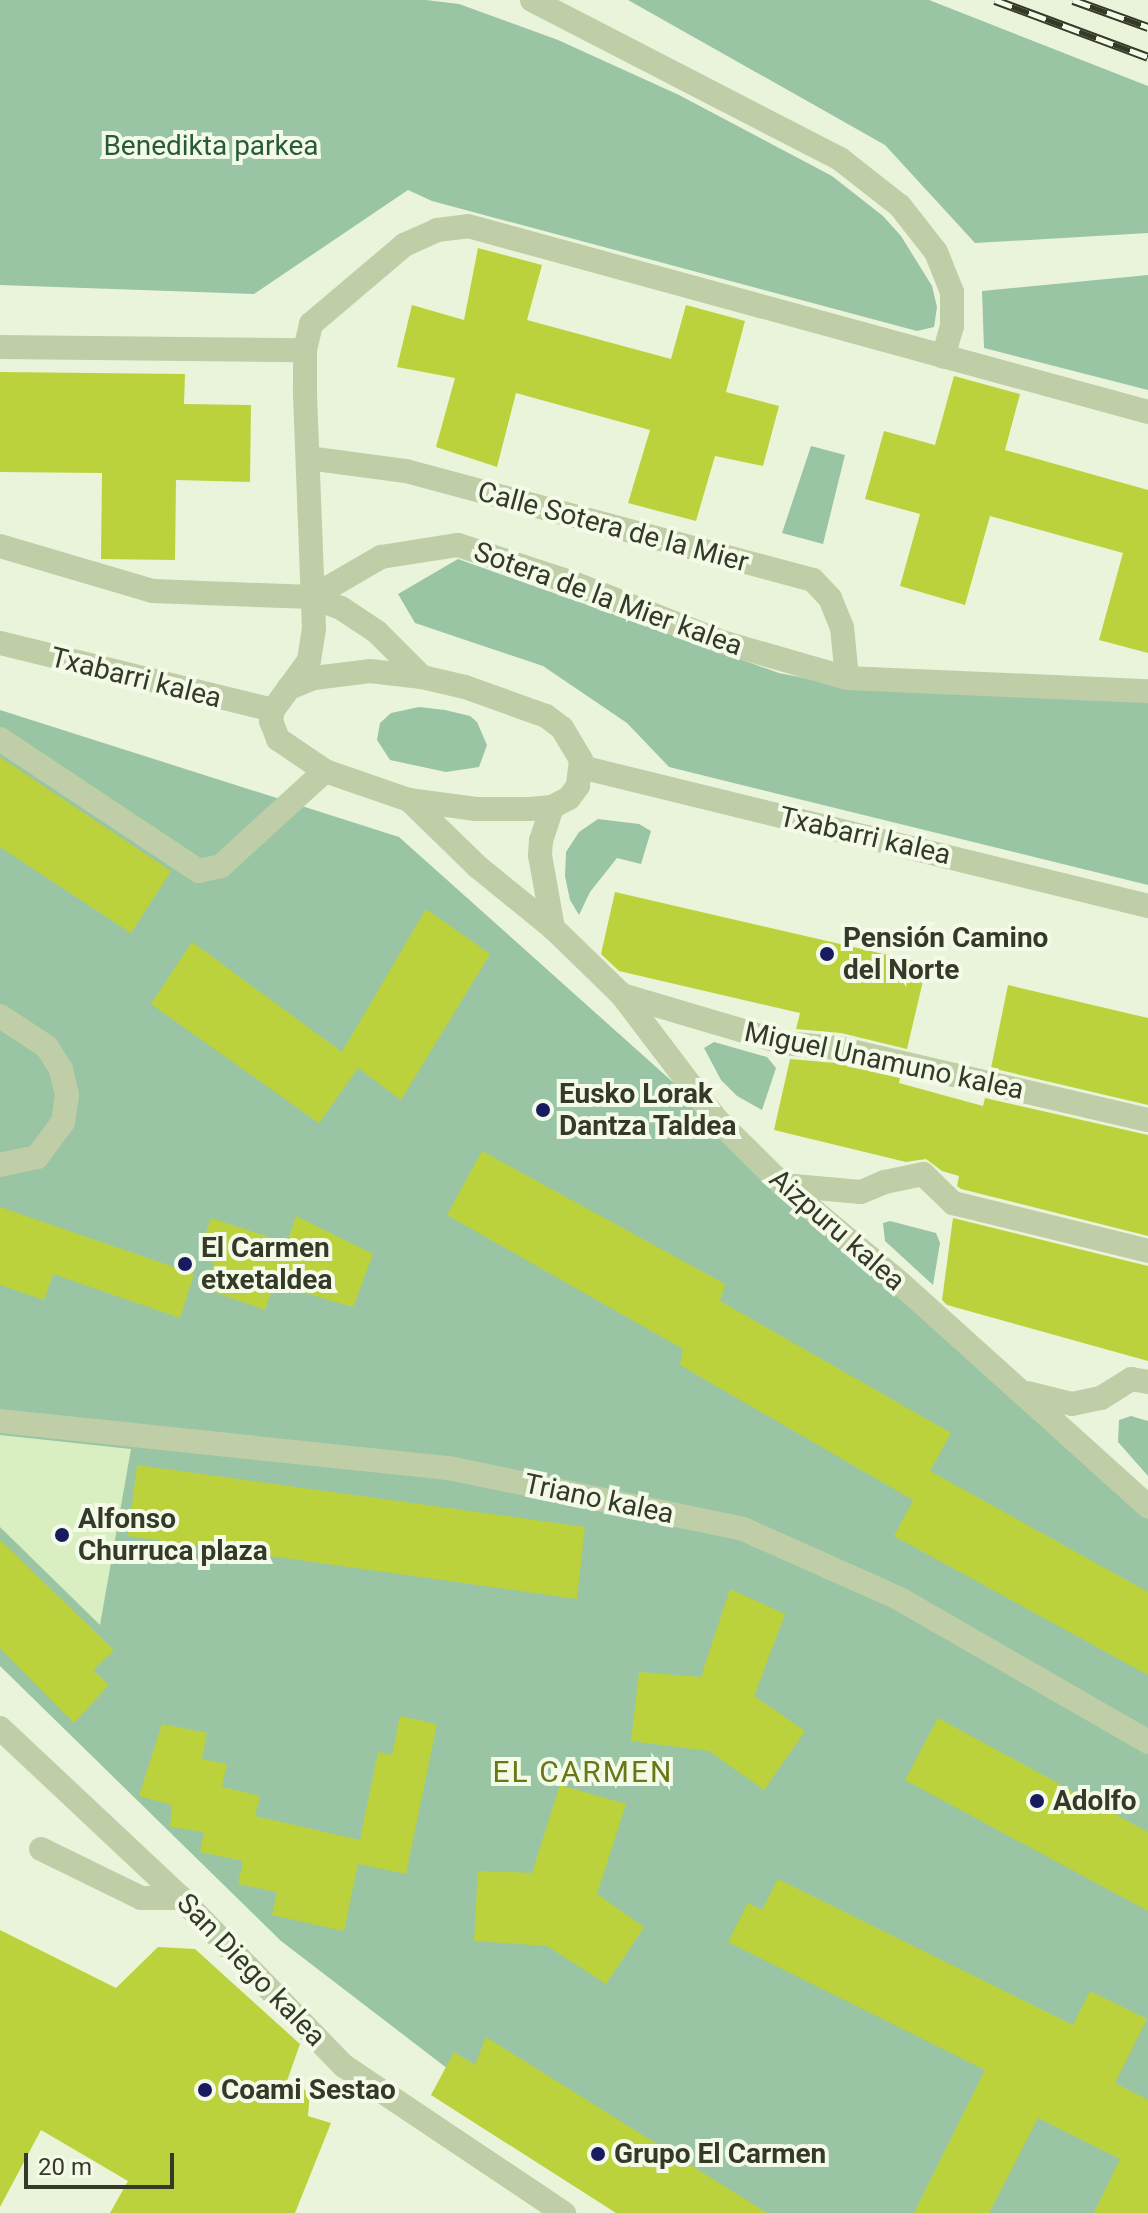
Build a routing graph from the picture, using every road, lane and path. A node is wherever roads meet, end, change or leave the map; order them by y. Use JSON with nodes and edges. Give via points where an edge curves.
{"nodes":[{"id":1,"x":532,"y":0,"type":"edge"},
{"id":2,"x":0,"y":347,"type":"edge"},
{"id":3,"x":305,"y":350,"type":"junction"},
{"id":4,"x":943,"y":357,"type":"junction"},
{"id":5,"x":1148,"y":412,"type":"edge"},
{"id":6,"x":308,"y":458,"type":"junction"},
{"id":7,"x":0,"y":546,"type":"edge"},
{"id":8,"x":312,"y":597,"type":"junction"},
{"id":9,"x":0,"y":643,"type":"edge"},
{"id":10,"x":422,"y":677,"type":"junction"},
{"id":11,"x":847,"y":678,"type":"junction"},
{"id":12,"x":289,"y":688,"type":"junction"},
{"id":13,"x":1148,"y":691,"type":"edge"},
{"id":14,"x":273,"y":710,"type":"junction"},
{"id":15,"x":0,"y":739,"type":"edge"},
{"id":16,"x":581,"y":767,"type":"junction"},
{"id":17,"x":325,"y":771,"type":"junction"},
{"id":18,"x":409,"y":800,"type":"junction"},
{"id":19,"x":552,"y":807,"type":"junction"},
{"id":20,"x":1148,"y":906,"type":"edge"},
{"id":21,"x":553,"y":928,"type":"junction"},
{"id":22,"x":622,"y":995,"type":"junction"},
{"id":23,"x":0,"y":1016,"type":"edge"},
{"id":24,"x":1148,"y":1120,"type":"edge"},
{"id":25,"x":0,"y":1165,"type":"edge"},
{"id":26,"x":783,"y":1185,"type":"junction"},
{"id":27,"x":1148,"y":1251,"type":"edge"},
{"id":28,"x":1148,"y":1382,"type":"edge"},
{"id":29,"x":1017,"y":1390,"type":"junction"},
{"id":30,"x":0,"y":1421,"type":"edge"},
{"id":31,"x":1148,"y":1506,"type":"edge"},
{"id":32,"x":0,"y":1728,"type":"edge"},
{"id":33,"x":1148,"y":1742,"type":"edge"},
{"id":34,"x":41,"y":1849,"type":"dead end"},
{"id":35,"x":181,"y":1898,"type":"junction"},
{"id":36,"x":564,"y":2213,"type":"edge"}],
"edges":[{"from":1,"to":4,"type":"street","via":[[840,159],[900,206],[936,252],[952,292],[952,326]]},
{"from":2,"to":3,"type":"street"},
{"from":3,"to":4,"type":"street","via":[[311,324],[404,245],[437,230],[468,226]]},
{"from":3,"to":6,"type":"street"},
{"from":4,"to":5,"type":"street"},
{"from":6,"to":8,"type":"street"},
{"from":6,"to":11,"type":"street","name":"Calle Sotera de la Mier","via":[[406,471],[813,580],[830,598],[842,627]]},
{"from":7,"to":8,"type":"street","via":[[153,591]]},
{"from":8,"to":10,"type":"street","via":[[341,608],[377,632]]},
{"from":8,"to":11,"type":"street","name":"Sotera de la Mier kalea","via":[[381,557],[458,545],[722,642]]},
{"from":8,"to":12,"type":"street","via":[[309,660]]},
{"from":9,"to":14,"type":"street","name":"Txabarri kalea"},
{"from":10,"to":12,"type":"street","via":[[341,673]]},
{"from":10,"to":16,"type":"street","via":[[546,716],[570,738]]},
{"from":11,"to":13,"type":"street","name":"Sotera de la Mier kalea"},
{"from":12,"to":14,"type":"street"},
{"from":14,"to":17,"type":"street","via":[[278,739]]},
{"from":15,"to":17,"type":"street","via":[[199,871],[221,866]]},
{"from":16,"to":19,"type":"street","via":[[578,786]]},
{"from":16,"to":20,"type":"street","name":"Txabarri kalea"},
{"from":17,"to":18,"type":"street"},
{"from":18,"to":19,"type":"street","via":[[509,810]]},
{"from":18,"to":21,"type":"street","name":"Aizpuru kalea","via":[[478,867]]},
{"from":19,"to":21,"type":"street","via":[[540,855]]},
{"from":21,"to":22,"type":"street","name":"Aizpuru kalea"},
{"from":22,"to":24,"type":"street","name":"Miguel Unamuno kalea","via":[[784,1043],[838,1048]]},
{"from":22,"to":26,"type":"street","name":"Aizpuru kalea","via":[[717,1120]]},
{"from":23,"to":25,"type":"street","via":[[47,1047],[61,1069],[67,1095],[63,1122],[37,1157]]},
{"from":26,"to":27,"type":"street","via":[[861,1192],[923,1174],[953,1203]]},
{"from":26,"to":29,"type":"street","name":"Aizpuru kalea"},
{"from":28,"to":29,"type":"street","via":[[1131,1379],[1101,1398],[1072,1404]]},
{"from":29,"to":31,"type":"street","name":"Aizpuru kalea"},
{"from":30,"to":33,"type":"street","name":"Triano kalea","via":[[449,1468],[743,1529],[898,1598]]},
{"from":32,"to":35,"type":"street","name":"San Diego kalea"},
{"from":34,"to":35,"type":"street","via":[[141,1898]]},
{"from":35,"to":36,"type":"street","name":"San Diego kalea","via":[[344,2066]]}]}
